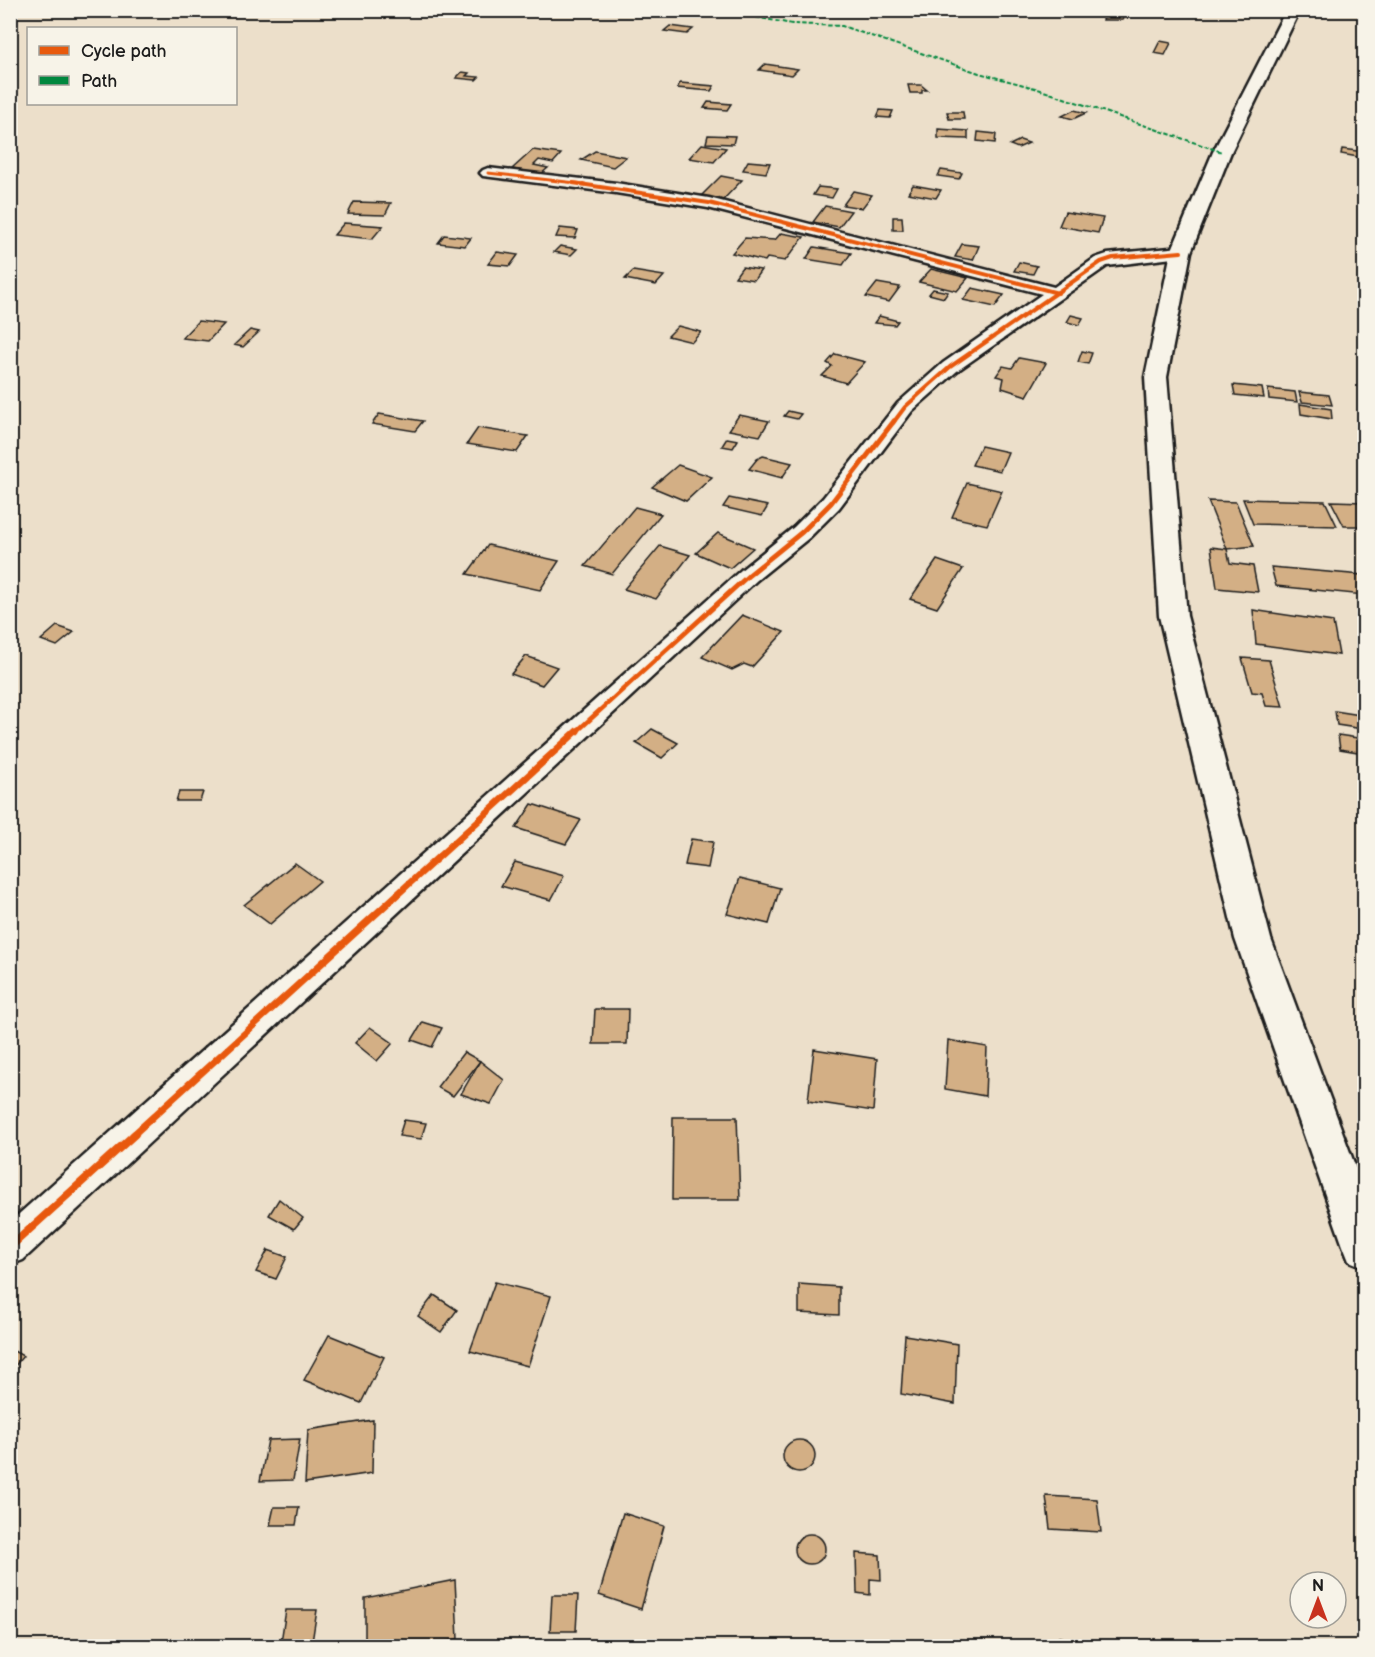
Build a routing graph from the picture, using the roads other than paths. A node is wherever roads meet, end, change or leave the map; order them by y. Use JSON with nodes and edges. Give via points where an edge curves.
{"nodes":[{"id":1,"x":1293,"y":10,"type":"edge"},
{"id":2,"x":488,"y":173,"type":"dead end"},
{"id":3,"x":1181,"y":252,"type":"junction"},
{"id":4,"x":1058,"y":293,"type":"junction"},
{"id":5,"x":1365,"y":1246,"type":"edge"},
{"id":6,"x":10,"y":1247,"type":"edge"}],
"edges":[{"from":1,"to":3,"type":"main road","via":[[1221,152]]},
{"from":2,"to":4,"type":"street","via":[[709,203]]},
{"from":3,"to":4,"type":"street","via":[[1113,258],[1101,262]]},
{"from":3,"to":5,"type":"main road","via":[[1156,377],[1173,616],[1253,939]]},
{"from":4,"to":6,"type":"street","via":[[950,367],[912,401],[802,532],[741,582]]}]}
